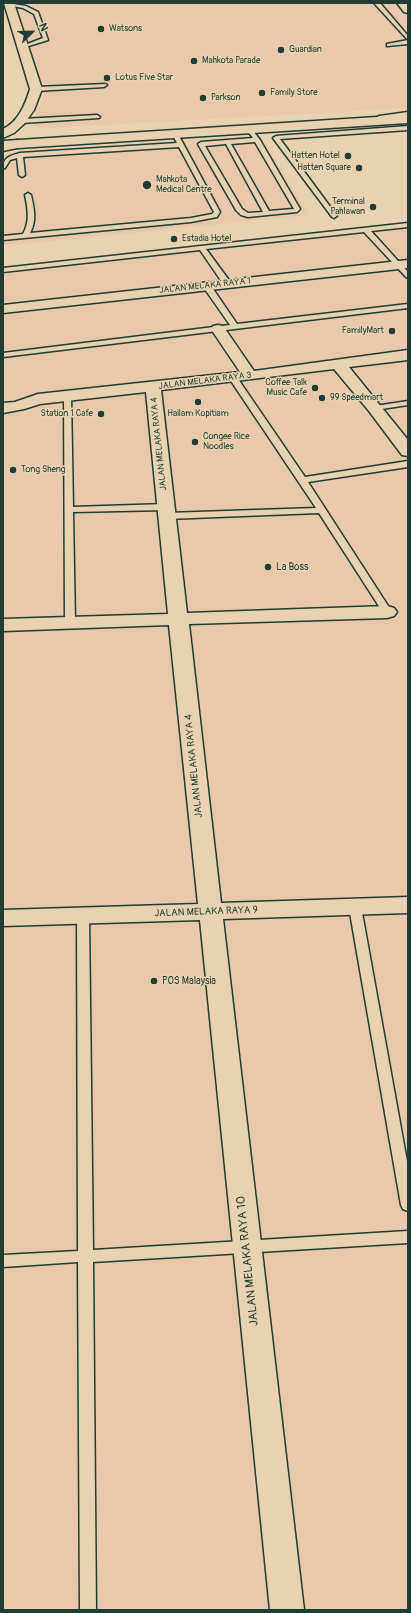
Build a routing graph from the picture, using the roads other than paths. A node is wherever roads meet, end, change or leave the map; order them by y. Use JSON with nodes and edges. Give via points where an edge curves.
{"nodes":[{"id":1,"x":9,"y":3,"type":"edge"},
{"id":2,"x":377,"y":3,"type":"edge"},
{"id":3,"x":402,"y":3,"type":"edge"},
{"id":4,"x":408,"y":10,"type":"edge"},
{"id":5,"x":408,"y":39,"type":"edge"},
{"id":6,"x":408,"y":42,"type":"edge"},
{"id":7,"x":389,"y":45,"type":"dead end"},
{"id":8,"x":24,"y":47,"type":"junction"},
{"id":9,"x":104,"y":86,"type":"dead end"},
{"id":10,"x":36,"y":89,"type":"junction"},
{"id":11,"x":408,"y":114,"type":"edge"},
{"id":12,"x":97,"y":117,"type":"dead end"},
{"id":13,"x":408,"y":119,"type":"edge"},
{"id":14,"x":22,"y":121,"type":"junction"},
{"id":15,"x":364,"y":121,"type":"junction"},
{"id":16,"x":285,"y":126,"type":"junction"},
{"id":17,"x":408,"y":128,"type":"edge"},
{"id":18,"x":249,"y":129,"type":"junction"},
{"id":19,"x":7,"y":132,"type":"edge"},
{"id":20,"x":177,"y":139,"type":"junction"},
{"id":21,"x":293,"y":139,"type":"junction"},
{"id":22,"x":78,"y":140,"type":"junction"},
{"id":23,"x":257,"y":140,"type":"junction"},
{"id":24,"x":227,"y":141,"type":"junction"},
{"id":25,"x":3,"y":146,"type":"edge"},
{"id":26,"x":18,"y":149,"type":"junction"},
{"id":27,"x":3,"y":167,"type":"edge"},
{"id":28,"x":22,"y":175,"type":"dead end"},
{"id":29,"x":28,"y":195,"type":"dead end"},
{"id":30,"x":267,"y":214,"type":"junction"},
{"id":31,"x":334,"y":216,"type":"dead end"},
{"id":32,"x":408,"y":225,"type":"edge"},
{"id":33,"x":366,"y":230,"type":"junction"},
{"id":34,"x":26,"y":235,"type":"junction"},
{"id":35,"x":3,"y":238,"type":"edge"},
{"id":36,"x":202,"y":248,"type":"junction"},
{"id":37,"x":403,"y":264,"type":"edge"},
{"id":38,"x":3,"y":270,"type":"edge"},
{"id":39,"x":408,"y":276,"type":"edge"},
{"id":40,"x":227,"y":283,"type":"junction"},
{"id":41,"x":206,"y":285,"type":"junction"},
{"id":42,"x":408,"y":306,"type":"edge"},
{"id":43,"x":3,"y":309,"type":"edge"},
{"id":44,"x":236,"y":326,"type":"junction"},
{"id":45,"x":218,"y":329,"type":"junction"},
{"id":46,"x":3,"y":354,"type":"edge"},
{"id":47,"x":408,"y":355,"type":"edge"},
{"id":48,"x":338,"y":364,"type":"junction"},
{"id":49,"x":250,"y":376,"type":"junction"},
{"id":50,"x":233,"y":378,"type":"junction"},
{"id":51,"x":153,"y":387,"type":"junction"},
{"id":52,"x":67,"y":396,"type":"junction"},
{"id":53,"x":3,"y":398,"type":"edge"},
{"id":54,"x":38,"y":399,"type":"junction"},
{"id":55,"x":408,"y":404,"type":"edge"},
{"id":56,"x":3,"y":408,"type":"edge"},
{"id":57,"x":377,"y":411,"type":"junction"},
{"id":58,"x":408,"y":412,"type":"edge"},
{"id":59,"x":405,"y":442,"type":"edge"},
{"id":60,"x":408,"y":464,"type":"edge"},
{"id":61,"x":303,"y":480,"type":"junction"},
{"id":62,"x":68,"y":510,"type":"junction"},
{"id":63,"x":323,"y":510,"type":"junction"},
{"id":64,"x":166,"y":511,"type":"junction"},
{"id":65,"x":387,"y":612,"type":"joint"},
{"id":66,"x":178,"y":620,"type":"junction"},
{"id":67,"x":70,"y":623,"type":"junction"},
{"id":68,"x":3,"y":626,"type":"edge"},
{"id":69,"x":408,"y":905,"type":"edge"},
{"id":70,"x":356,"y":907,"type":"junction"},
{"id":71,"x":210,"y":911,"type":"junction"},
{"id":72,"x":83,"y":916,"type":"junction"},
{"id":73,"x":3,"y":918,"type":"edge"},
{"id":74,"x":408,"y":1205,"type":"edge"},
{"id":75,"x":408,"y":1237,"type":"edge"},
{"id":76,"x":246,"y":1247,"type":"junction"},
{"id":77,"x":86,"y":1257,"type":"junction"},
{"id":78,"x":3,"y":1261,"type":"edge"},
{"id":79,"x":88,"y":1610,"type":"edge"},
{"id":80,"x":286,"y":1610,"type":"edge"}],
"edges":[{"from":1,"to":8,"type":"street"},
{"from":1,"to":8,"type":"lane","via":[[36,13],[46,39]]},
{"from":2,"to":5,"type":"lane"},
{"from":3,"to":4,"type":"street"},
{"from":6,"to":7,"type":"lane"},
{"from":8,"to":10,"type":"street"},
{"from":9,"to":10,"type":"lane"},
{"from":10,"to":14,"type":"street"},
{"from":11,"to":15,"type":"lane"},
{"from":12,"to":14,"type":"lane"},
{"from":13,"to":15,"type":"street"},
{"from":14,"to":19,"type":"street"},
{"from":15,"to":16,"type":"street"},
{"from":16,"to":18,"type":"street"},
{"from":16,"to":21,"type":"lane"},
{"from":17,"to":21,"type":"lane"},
{"from":18,"to":20,"type":"street"},
{"from":18,"to":23,"type":"lane"},
{"from":19,"to":22,"type":"street","via":[[30,139]]},
{"from":20,"to":22,"type":"street"},
{"from":20,"to":26,"type":"lane"},
{"from":20,"to":34,"type":"lane","via":[[217,212],[215,216]]},
{"from":21,"to":31,"type":"lane","via":[[276,138]]},
{"from":22,"to":26,"type":"street"},
{"from":23,"to":24,"type":"lane"},
{"from":23,"to":30,"type":"lane","via":[[297,209],[292,212]]},
{"from":24,"to":30,"type":"lane"},
{"from":24,"to":30,"type":"lane","via":[[201,144],[239,210],[248,215]]},
{"from":25,"to":26,"type":"street"},
{"from":26,"to":27,"type":"lane"},
{"from":26,"to":28,"type":"lane"},
{"from":29,"to":34,"type":"lane","via":[[32,218],[31,227]]},
{"from":32,"to":33,"type":"lane"},
{"from":33,"to":36,"type":"lane"},
{"from":33,"to":37,"type":"lane"},
{"from":34,"to":35,"type":"lane"},
{"from":36,"to":38,"type":"lane"},
{"from":36,"to":40,"type":"lane"},
{"from":37,"to":39,"type":"lane"},
{"from":37,"to":40,"type":"street","name":"JALAN MELAKA RAYA 1"},
{"from":40,"to":41,"type":"street","name":"JALAN MELAKA RAYA 1"},
{"from":41,"to":43,"type":"street","name":"JALAN MELAKA RAYA 1"},
{"from":41,"to":44,"type":"lane"},
{"from":42,"to":44,"type":"lane"},
{"from":44,"to":45,"type":"lane"},
{"from":45,"to":46,"type":"lane"},
{"from":45,"to":49,"type":"street"},
{"from":47,"to":48,"type":"street","name":"JALAN MELAKA RAYA 3"},
{"from":48,"to":49,"type":"street","name":"JALAN MELAKA RAYA 3"},
{"from":48,"to":57,"type":"street"},
{"from":49,"to":50,"type":"street","name":"JALAN MELAKA RAYA 3"},
{"from":50,"to":51,"type":"street","name":"JALAN MELAKA RAYA 3"},
{"from":50,"to":61,"type":"lane"},
{"from":51,"to":52,"type":"street","name":"JALAN MELAKA RAYA 3"},
{"from":51,"to":64,"type":"street","name":"JALAN MELAKA RAYA 4"},
{"from":52,"to":54,"type":"street","name":"JALAN MELAKA RAYA 3"},
{"from":52,"to":62,"type":"lane"},
{"from":53,"to":54,"type":"street","via":[[15,396]]},
{"from":54,"to":56,"type":"street","name":"JALAN MELAKA RAYA 3"},
{"from":55,"to":57,"type":"lane"},
{"from":57,"to":58,"type":"lane"},
{"from":57,"to":59,"type":"street"},
{"from":60,"to":61,"type":"lane"},
{"from":61,"to":63,"type":"lane"},
{"from":62,"to":64,"type":"lane"},
{"from":62,"to":67,"type":"lane"},
{"from":63,"to":64,"type":"lane"},
{"from":63,"to":65,"type":"lane"},
{"from":64,"to":66,"type":"street","name":"JALAN MELAKA RAYA 4"},
{"from":65,"to":66,"type":"street"},
{"from":66,"to":67,"type":"street"},
{"from":66,"to":71,"type":"street","name":"JALAN MELAKA RAYA 4"},
{"from":67,"to":68,"type":"street"},
{"from":69,"to":70,"type":"street","name":"JALAN MELAKA RAYA 9"},
{"from":70,"to":71,"type":"street","name":"JALAN MELAKA RAYA 9"},
{"from":70,"to":74,"type":"lane"},
{"from":71,"to":72,"type":"street","name":"JALAN MELAKA RAYA 9"},
{"from":71,"to":76,"type":"street","name":"JALAN MELAKA RAYA 10"},
{"from":72,"to":73,"type":"street","name":"JALAN MELAKA RAYA 9"},
{"from":72,"to":77,"type":"lane"},
{"from":75,"to":76,"type":"lane"},
{"from":76,"to":77,"type":"lane"},
{"from":76,"to":80,"type":"street","name":"JALAN MELAKA RAYA 10"},
{"from":77,"to":78,"type":"lane"},
{"from":77,"to":79,"type":"lane"}]}
